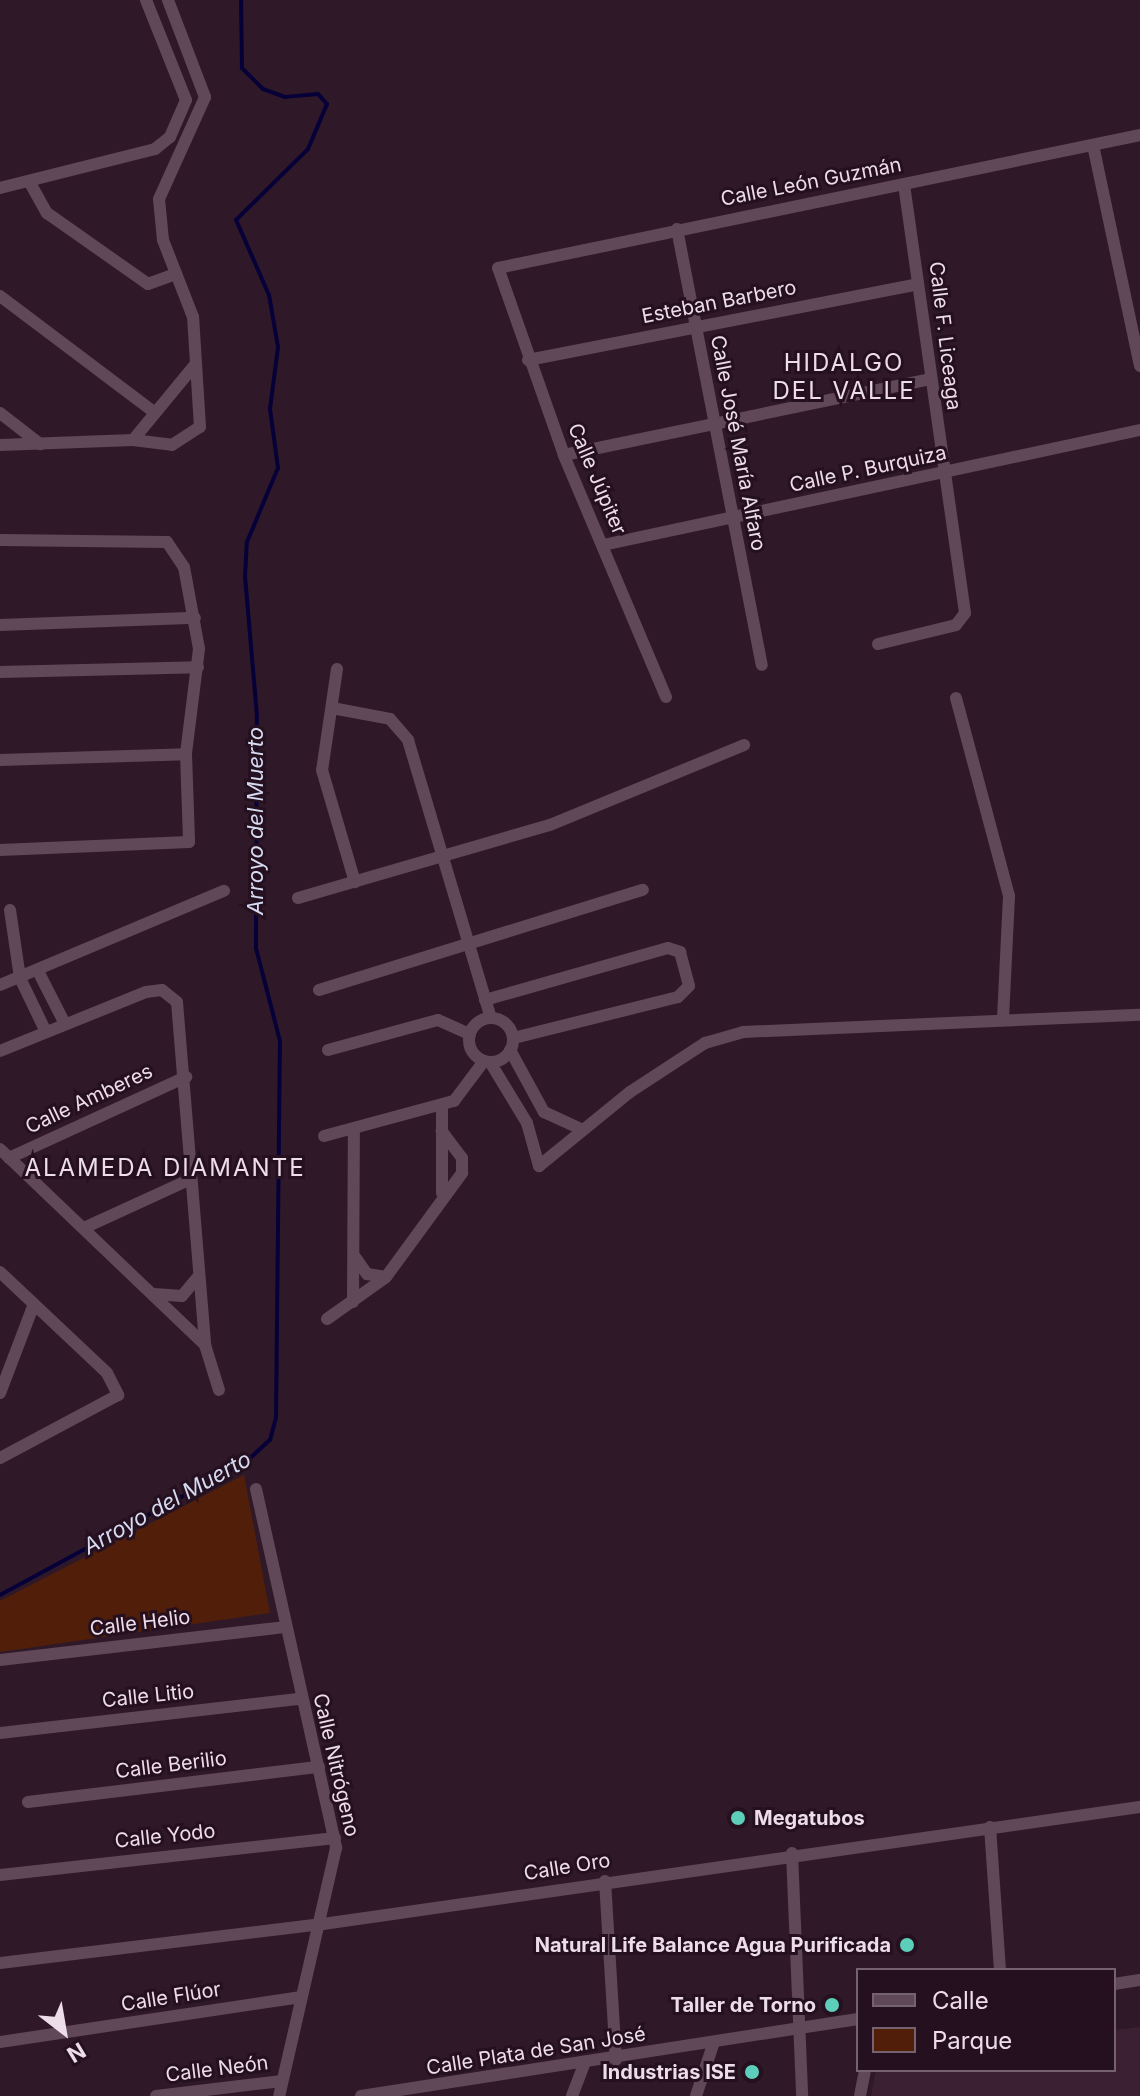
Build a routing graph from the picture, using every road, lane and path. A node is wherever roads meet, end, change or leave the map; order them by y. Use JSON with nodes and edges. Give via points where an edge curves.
{"nodes":[{"id":1,"x":146,"y":0,"type":"edge"},
{"id":2,"x":168,"y":0,"type":"edge"},
{"id":3,"x":204,"y":86,"type":"junction"},
{"id":4,"x":184,"y":91,"type":"junction"},
{"id":5,"x":1140,"y":135,"type":"edge"},
{"id":6,"x":1093,"y":145,"type":"junction"},
{"id":7,"x":29,"y":181,"type":"junction"},
{"id":8,"x":904,"y":184,"type":"junction"},
{"id":9,"x":0,"y":188,"type":"edge"},
{"id":10,"x":677,"y":229,"type":"junction"},
{"id":11,"x":176,"y":274,"type":"junction"},
{"id":12,"x":496,"y":275,"type":"joint"},
{"id":13,"x":918,"y":284,"type":"junction"},
{"id":14,"x":0,"y":296,"type":"edge"},
{"id":15,"x":1134,"y":307,"type":"edge"},
{"id":16,"x":695,"y":328,"type":"junction"},
{"id":17,"x":528,"y":360,"type":"junction"},
{"id":18,"x":194,"y":366,"type":"junction"},
{"id":19,"x":1140,"y":366,"type":"edge"},
{"id":20,"x":931,"y":379,"type":"junction"},
{"id":21,"x":0,"y":413,"type":"edge"},
{"id":22,"x":155,"y":413,"type":"junction"},
{"id":23,"x":713,"y":422,"type":"junction"},
{"id":24,"x":1140,"y":430,"type":"edge"},
{"id":25,"x":133,"y":440,"type":"junction"},
{"id":26,"x":40,"y":444,"type":"junction"},
{"id":27,"x":0,"y":445,"type":"edge"},
{"id":28,"x":564,"y":455,"type":"junction"},
{"id":29,"x":943,"y":474,"type":"junction"},
{"id":30,"x":732,"y":519,"type":"junction"},
{"id":31,"x":0,"y":540,"type":"edge"},
{"id":32,"x":603,"y":545,"type":"junction"},
{"id":33,"x":195,"y":618,"type":"junction"},
{"id":34,"x":0,"y":625,"type":"edge"},
{"id":35,"x":878,"y":644,"type":"dead end"},
{"id":36,"x":762,"y":665,"type":"dead end"},
{"id":37,"x":198,"y":667,"type":"junction"},
{"id":38,"x":337,"y":669,"type":"dead end"},
{"id":39,"x":0,"y":672,"type":"edge"},
{"id":40,"x":666,"y":697,"type":"dead end"},
{"id":41,"x":956,"y":698,"type":"dead end"},
{"id":42,"x":332,"y":708,"type":"junction"},
{"id":43,"x":744,"y":745,"type":"dead end"},
{"id":44,"x":186,"y":754,"type":"junction"},
{"id":45,"x":0,"y":760,"type":"edge"},
{"id":46,"x":0,"y":850,"type":"edge"},
{"id":47,"x":445,"y":856,"type":"junction"},
{"id":48,"x":355,"y":882,"type":"junction"},
{"id":49,"x":643,"y":890,"type":"dead end"},
{"id":50,"x":224,"y":891,"type":"dead end"},
{"id":51,"x":298,"y":898,"type":"dead end"},
{"id":52,"x":10,"y":910,"type":"dead end"},
{"id":53,"x":468,"y":943,"type":"junction"},
{"id":54,"x":38,"y":971,"type":"junction"},
{"id":55,"x":20,"y":978,"type":"junction"},
{"id":56,"x":0,"y":985,"type":"edge"},
{"id":57,"x":319,"y":990,"type":"dead end"},
{"id":58,"x":485,"y":1000,"type":"junction"},
{"id":59,"x":1140,"y":1015,"type":"edge"},
{"id":60,"x":491,"y":1018,"type":"junction"},
{"id":61,"x":1003,"y":1018,"type":"junction"},
{"id":62,"x":65,"y":1024,"type":"junction"},
{"id":63,"x":46,"y":1032,"type":"junction"},
{"id":64,"x":470,"y":1034,"type":"junction"},
{"id":65,"x":512,"y":1044,"type":"junction"},
{"id":66,"x":328,"y":1050,"type":"dead end"},
{"id":67,"x":0,"y":1051,"type":"edge"},
{"id":68,"x":487,"y":1061,"type":"junction"},
{"id":69,"x":186,"y":1077,"type":"junction"},
{"id":70,"x":442,"y":1106,"type":"junction"},
{"id":71,"x":354,"y":1129,"type":"junction"},
{"id":72,"x":581,"y":1129,"type":"junction"},
{"id":73,"x":442,"y":1131,"type":"junction"},
{"id":74,"x":324,"y":1136,"type":"dead end"},
{"id":75,"x":5,"y":1154,"type":"edge"},
{"id":76,"x":191,"y":1179,"type":"junction"},
{"id":77,"x":442,"y":1193,"type":"junction"},
{"id":78,"x":86,"y":1227,"type":"junction"},
{"id":79,"x":355,"y":1257,"type":"junction"},
{"id":80,"x":0,"y":1272,"type":"edge"},
{"id":81,"x":197,"y":1277,"type":"junction"},
{"id":82,"x":386,"y":1277,"type":"junction"},
{"id":83,"x":154,"y":1294,"type":"junction"},
{"id":84,"x":353,"y":1302,"type":"junction"},
{"id":85,"x":34,"y":1304,"type":"junction"},
{"id":86,"x":327,"y":1319,"type":"dead end"},
{"id":87,"x":205,"y":1345,"type":"junction"},
{"id":88,"x":219,"y":1390,"type":"dead end"},
{"id":89,"x":0,"y":1393,"type":"edge"},
{"id":90,"x":0,"y":1458,"type":"edge"},
{"id":91,"x":256,"y":1489,"type":"dead end"},
{"id":92,"x":284,"y":1627,"type":"junction"},
{"id":93,"x":0,"y":1660,"type":"edge"},
{"id":94,"x":300,"y":1699,"type":"junction"},
{"id":95,"x":0,"y":1733,"type":"edge"},
{"id":96,"x":319,"y":1767,"type":"junction"},
{"id":97,"x":28,"y":1802,"type":"dead end"},
{"id":98,"x":1140,"y":1807,"type":"edge"},
{"id":99,"x":990,"y":1827,"type":"junction"},
{"id":100,"x":335,"y":1838,"type":"junction"},
{"id":101,"x":792,"y":1853,"type":"junction"},
{"id":102,"x":0,"y":1875,"type":"edge"},
{"id":103,"x":605,"y":1881,"type":"junction"},
{"id":104,"x":316,"y":1925,"type":"junction"},
{"id":105,"x":0,"y":1963,"type":"edge"},
{"id":106,"x":1000,"y":1968,"type":"edge"},
{"id":107,"x":1140,"y":1980,"type":"edge"},
{"id":108,"x":1116,"y":1984,"type":"edge"},
{"id":109,"x":300,"y":1997,"type":"junction"},
{"id":110,"x":856,"y":2019,"type":"edge"},
{"id":111,"x":796,"y":2029,"type":"junction"},
{"id":112,"x":0,"y":2042,"type":"edge"},
{"id":113,"x":714,"y":2042,"type":"junction"},
{"id":114,"x":616,"y":2060,"type":"junction"},
{"id":115,"x":584,"y":2065,"type":"junction"},
{"id":116,"x":865,"y":2072,"type":"edge"},
{"id":117,"x":282,"y":2081,"type":"junction"},
{"id":118,"x":424,"y":2092,"type":"edge"},
{"id":119,"x":156,"y":2096,"type":"edge"},
{"id":120,"x":279,"y":2096,"type":"edge"},
{"id":121,"x":361,"y":2096,"type":"edge"},
{"id":122,"x":572,"y":2096,"type":"edge"},
{"id":123,"x":696,"y":2096,"type":"edge"},
{"id":124,"x":802,"y":2096,"type":"edge"},
{"id":125,"x":860,"y":2096,"type":"edge"}],
"edges":[{"from":1,"to":4,"type":"street"},
{"from":2,"to":3,"type":"street"},
{"from":3,"to":4,"type":"street"},
{"from":3,"to":11,"type":"street","via":[[203,112],[159,199]]},
{"from":4,"to":7,"type":"street","via":[[177,128],[155,149]]},
{"from":5,"to":6,"type":"street","name":"Calle León Guzmán"},
{"from":6,"to":8,"type":"street","name":"Calle León Guzmán"},
{"from":6,"to":15,"type":"street"},
{"from":7,"to":9,"type":"street"},
{"from":7,"to":11,"type":"street","via":[[47,213],[148,284]]},
{"from":8,"to":10,"type":"street","name":"Calle León Guzmán"},
{"from":8,"to":13,"type":"street","name":"Calle F. Liceaga"},
{"from":10,"to":12,"type":"street","name":"Calle León Guzmán","via":[[510,263]]},
{"from":10,"to":16,"type":"street","name":"Calle José María Alfaro"},
{"from":11,"to":18,"type":"street","via":[[193,317]]},
{"from":12,"to":17,"type":"street","name":"Calle Júpiter"},
{"from":13,"to":16,"type":"street","name":"Esteban Barbero"},
{"from":13,"to":20,"type":"street","name":"Calle F. Liceaga"},
{"from":14,"to":22,"type":"street"},
{"from":15,"to":19,"type":"street"},
{"from":16,"to":17,"type":"street","name":"Esteban Barbero"},
{"from":16,"to":23,"type":"street","name":"Calle José María Alfaro"},
{"from":17,"to":28,"type":"street","name":"Calle Júpiter"},
{"from":18,"to":22,"type":"street"},
{"from":18,"to":25,"type":"street","via":[[200,420],[195,435],[172,445]]},
{"from":20,"to":23,"type":"street"},
{"from":20,"to":29,"type":"street","name":"Calle F. Liceaga"},
{"from":21,"to":26,"type":"street"},
{"from":22,"to":25,"type":"street"},
{"from":23,"to":28,"type":"street"},
{"from":23,"to":30,"type":"street","name":"Calle José María Alfaro"},
{"from":24,"to":29,"type":"street","name":"Calle P. Burquiza"},
{"from":25,"to":26,"type":"street"},
{"from":26,"to":27,"type":"street"},
{"from":28,"to":32,"type":"street","name":"Calle Júpiter"},
{"from":29,"to":30,"type":"street","name":"Calle P. Burquiza"},
{"from":29,"to":35,"type":"street","name":"Calle F. Liceaga","via":[[964,617],[949,627]]},
{"from":30,"to":32,"type":"street","name":"Calle P. Burquiza"},
{"from":30,"to":36,"type":"street","name":"Calle José María Alfaro"},
{"from":31,"to":33,"type":"street","via":[[167,542],[184,567]]},
{"from":32,"to":40,"type":"street","name":"Calle Júpiter"},
{"from":33,"to":34,"type":"street"},
{"from":33,"to":37,"type":"street"},
{"from":37,"to":39,"type":"street"},
{"from":37,"to":44,"type":"street"},
{"from":38,"to":42,"type":"street"},
{"from":41,"to":61,"type":"street","via":[[1009,896]]},
{"from":42,"to":47,"type":"street","via":[[400,727]]},
{"from":42,"to":48,"type":"street","via":[[322,770]]},
{"from":43,"to":47,"type":"street","via":[[619,800]]},
{"from":44,"to":45,"type":"street"},
{"from":44,"to":46,"type":"street","via":[[193,830],[184,846]]},
{"from":47,"to":48,"type":"street"},
{"from":47,"to":53,"type":"street"},
{"from":48,"to":51,"type":"street"},
{"from":49,"to":53,"type":"street"},
{"from":50,"to":54,"type":"street"},
{"from":52,"to":55,"type":"street"},
{"from":53,"to":57,"type":"street"},
{"from":53,"to":58,"type":"street"},
{"from":54,"to":55,"type":"street"},
{"from":54,"to":62,"type":"street"},
{"from":55,"to":56,"type":"street"},
{"from":55,"to":63,"type":"street"},
{"from":58,"to":60,"type":"street"},
{"from":58,"to":65,"type":"street","via":[[668,948],[680,952],[689,986],[678,997]]},
{"from":59,"to":61,"type":"street"},
{"from":60,"to":64,"type":"street"},
{"from":60,"to":65,"type":"street","via":[[506,1024]]},
{"from":61,"to":72,"type":"street","via":[[791,1026],[705,1043]]},
{"from":62,"to":63,"type":"street"},
{"from":62,"to":69,"type":"street","via":[[162,990],[180,1012]]},
{"from":63,"to":67,"type":"street"},
{"from":64,"to":66,"type":"street","via":[[438,1020]]},
{"from":64,"to":68,"type":"street","via":[[473,1053]]},
{"from":65,"to":68,"type":"street"},
{"from":65,"to":72,"type":"street","via":[[544,1112]]},
{"from":68,"to":70,"type":"street","via":[[466,1094]]},
{"from":68,"to":72,"type":"street","via":[[527,1123],[539,1166]]},
{"from":69,"to":75,"type":"street","name":"Calle Amberes"},
{"from":69,"to":76,"type":"street"},
{"from":70,"to":71,"type":"street"},
{"from":70,"to":73,"type":"street"},
{"from":71,"to":74,"type":"street"},
{"from":71,"to":79,"type":"street"},
{"from":73,"to":77,"type":"street"},
{"from":73,"to":77,"type":"street","via":[[464,1166]]},
{"from":75,"to":78,"type":"street"},
{"from":76,"to":78,"type":"street"},
{"from":76,"to":81,"type":"street"},
{"from":77,"to":82,"type":"street"},
{"from":78,"to":83,"type":"street"},
{"from":79,"to":82,"type":"street","via":[[367,1274]]},
{"from":79,"to":84,"type":"street"},
{"from":80,"to":85,"type":"street"},
{"from":81,"to":83,"type":"street","via":[[182,1296]]},
{"from":81,"to":87,"type":"street"},
{"from":82,"to":84,"type":"street"},
{"from":83,"to":87,"type":"street"},
{"from":84,"to":86,"type":"street"},
{"from":85,"to":89,"type":"street"},
{"from":85,"to":90,"type":"street","via":[[107,1373],[118,1395]]},
{"from":87,"to":88,"type":"street"},
{"from":91,"to":92,"type":"street","name":"Calle Nitrógeno"},
{"from":92,"to":93,"type":"street","name":"Calle Helio"},
{"from":92,"to":94,"type":"street","name":"Calle Nitrógeno"},
{"from":94,"to":95,"type":"street","name":"Calle Litio"},
{"from":94,"to":96,"type":"street","name":"Calle Nitrógeno"},
{"from":96,"to":97,"type":"street","name":"Calle Berilio"},
{"from":96,"to":100,"type":"street","name":"Calle Nitrógeno"},
{"from":98,"to":99,"type":"street","name":"Calle Oro"},
{"from":99,"to":101,"type":"street","name":"Calle Oro"},
{"from":99,"to":106,"type":"street"},
{"from":100,"to":102,"type":"street","name":"Calle Yodo"},
{"from":100,"to":104,"type":"street","name":"Calle Nitrógeno"},
{"from":101,"to":103,"type":"street","name":"Calle Oro"},
{"from":101,"to":111,"type":"street"},
{"from":103,"to":104,"type":"street","name":"Calle Oro"},
{"from":103,"to":114,"type":"street"},
{"from":104,"to":105,"type":"street","name":"Calle Oro"},
{"from":104,"to":109,"type":"street","name":"Calle Nitrógeno"},
{"from":107,"to":108,"type":"street"},
{"from":109,"to":112,"type":"street","name":"Calle Flúor"},
{"from":109,"to":117,"type":"street","name":"Calle Nitrógeno"},
{"from":110,"to":111,"type":"street","name":"Calle Plata de San José"},
{"from":111,"to":113,"type":"street","name":"Calle Plata de San José"},
{"from":111,"to":124,"type":"street"},
{"from":113,"to":114,"type":"street","name":"Calle Plata de San José"},
{"from":113,"to":123,"type":"street"},
{"from":114,"to":115,"type":"street","name":"Calle Plata de San José"},
{"from":115,"to":118,"type":"street","name":"Calle Plata de San José"},
{"from":115,"to":122,"type":"street"},
{"from":116,"to":125,"type":"street"},
{"from":117,"to":119,"type":"street","name":"Calle Neón"},
{"from":117,"to":120,"type":"street","name":"Calle Nitrógeno"},
{"from":118,"to":121,"type":"street","name":"Calle Plata de San José"}]}
